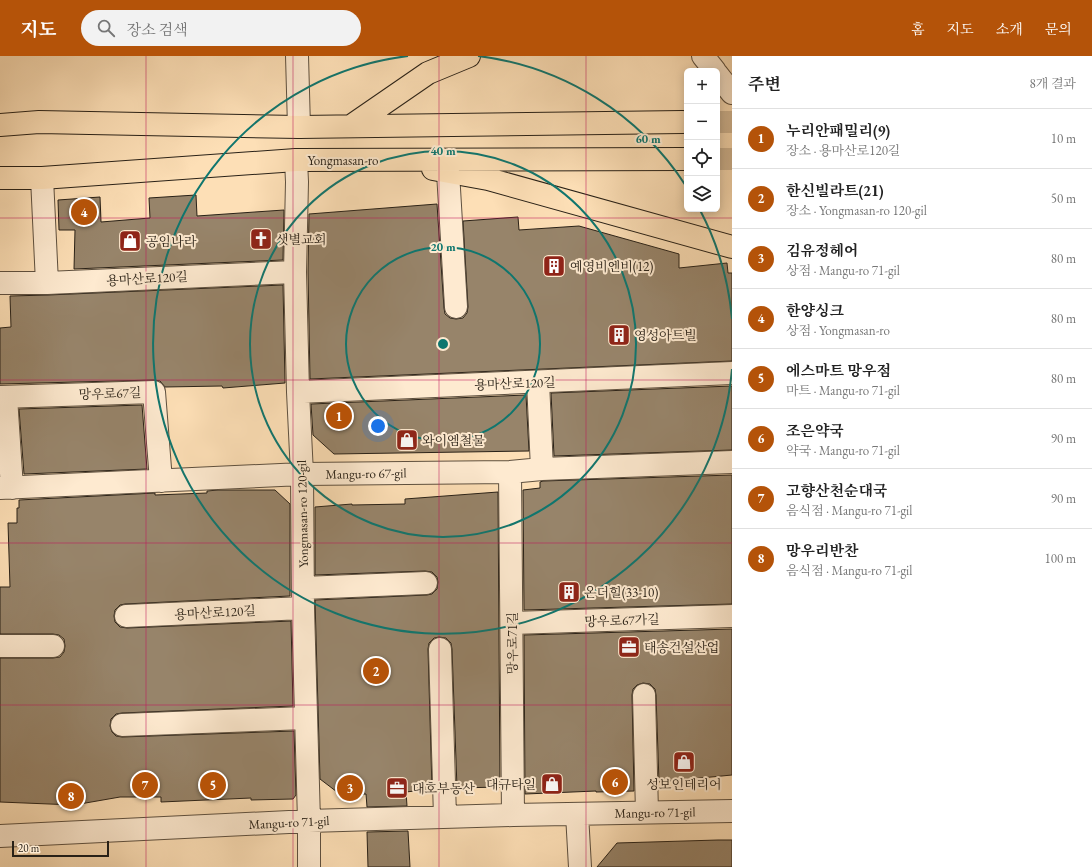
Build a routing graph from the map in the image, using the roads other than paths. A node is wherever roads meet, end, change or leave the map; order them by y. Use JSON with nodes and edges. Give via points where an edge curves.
{"nodes":[{"id":1,"x":297,"y":56,"type":"edge"},
{"id":2,"x":469,"y":56,"type":"edge"},
{"id":3,"x":703,"y":56,"type":"edge"},
{"id":4,"x":713,"y":68,"type":"edge"},
{"id":5,"x":720,"y":78,"type":"edge"},
{"id":6,"x":732,"y":93,"type":"edge"},
{"id":7,"x":683,"y":122,"type":"dead end"},
{"id":8,"x":0,"y":125,"type":"edge"},
{"id":9,"x":351,"y":126,"type":"junction"},
{"id":10,"x":299,"y":127,"type":"junction"},
{"id":11,"x":684,"y":159,"type":"edge"},
{"id":12,"x":296,"y":160,"type":"junction"},
{"id":13,"x":397,"y":160,"type":"junction"},
{"id":14,"x":448,"y":172,"type":"junction"},
{"id":15,"x":0,"y":178,"type":"edge"},
{"id":16,"x":42,"y":178,"type":"junction"},
{"id":17,"x":732,"y":247,"type":"edge"},
{"id":18,"x":295,"y":272,"type":"junction"},
{"id":19,"x":47,"y":282,"type":"junction"},
{"id":20,"x":0,"y":283,"type":"edge"},
{"id":21,"x":456,"y":307,"type":"dead end"},
{"id":22,"x":732,"y":373,"type":"edge"},
{"id":23,"x":538,"y":382,"type":"junction"},
{"id":24,"x":298,"y":392,"type":"junction"},
{"id":25,"x":3,"y":397,"type":"edge"},
{"id":26,"x":732,"y":462,"type":"edge"},
{"id":27,"x":542,"y":469,"type":"junction"},
{"id":28,"x":510,"y":472,"type":"junction"},
{"id":29,"x":302,"y":474,"type":"junction"},
{"id":30,"x":161,"y":481,"type":"junction"},
{"id":31,"x":6,"y":488,"type":"edge"},
{"id":32,"x":426,"y":583,"type":"dead end"},
{"id":33,"x":303,"y":598,"type":"junction"},
{"id":34,"x":126,"y":616,"type":"dead end"},
{"id":35,"x":732,"y":616,"type":"edge"},
{"id":36,"x":512,"y":623,"type":"junction"},
{"id":37,"x":0,"y":646,"type":"edge"},
{"id":38,"x":53,"y":646,"type":"dead end"},
{"id":39,"x":440,"y":649,"type":"dead end"},
{"id":40,"x":644,"y":695,"type":"dead end"},
{"id":41,"x":305,"y":718,"type":"junction"},
{"id":42,"x":122,"y":725,"type":"dead end"},
{"id":43,"x":732,"y":811,"type":"edge"},
{"id":44,"x":647,"y":812,"type":"junction"},
{"id":45,"x":577,"y":814,"type":"junction"},
{"id":46,"x":513,"y":815,"type":"junction"},
{"id":47,"x":445,"y":817,"type":"junction"},
{"id":48,"x":309,"y":821,"type":"junction"},
{"id":49,"x":0,"y":836,"type":"edge"},
{"id":50,"x":309,"y":867,"type":"edge"},
{"id":51,"x":580,"y":867,"type":"edge"}],
"edges":[{"from":1,"to":10,"type":"street"},
{"from":2,"to":9,"type":"main road","via":[[428,73]]},
{"from":3,"to":4,"type":"street"},
{"from":5,"to":6,"type":"street"},
{"from":7,"to":9,"type":"main road"},
{"from":8,"to":10,"type":"main road","via":[[39,122]]},
{"from":9,"to":10,"type":"main road"},
{"from":11,"to":13,"type":"main road","name":"Yongmasan-ro"},
{"from":12,"to":13,"type":"main road","name":"Yongmasan-ro"},
{"from":12,"to":16,"type":"main road","name":"Yongmasan-ro"},
{"from":12,"to":18,"type":"street","name":"Yongmasan-ro 120-gil","via":[[298,182]]},
{"from":13,"to":14,"type":"main road"},
{"from":14,"to":17,"type":"main road","via":[[488,179]]},
{"from":14,"to":21,"type":"street"},
{"from":15,"to":16,"type":"main road","name":"Yongmasan-ro"},
{"from":16,"to":19,"type":"street"},
{"from":18,"to":19,"type":"street","name":"용마산로120길"},
{"from":18,"to":24,"type":"street","name":"Yongmasan-ro 120-gil"},
{"from":19,"to":20,"type":"street","name":"용마산로120길"},
{"from":22,"to":23,"type":"street","name":"용마산로120길"},
{"from":23,"to":24,"type":"street","name":"용마산로120길"},
{"from":23,"to":27,"type":"street"},
{"from":24,"to":29,"type":"street","name":"Yongmasan-ro 120-gil"},
{"from":25,"to":30,"type":"street","name":"망우로67길","via":[[154,392]]},
{"from":25,"to":31,"type":"street"},
{"from":26,"to":27,"type":"street","name":"Mangu-ro 67-gil"},
{"from":27,"to":28,"type":"street","name":"Mangu-ro 67-gil"},
{"from":28,"to":29,"type":"street","name":"Mangu-ro 67-gil"},
{"from":28,"to":36,"type":"street","name":"망우로71길"},
{"from":29,"to":30,"type":"street","name":"Mangu-ro 67-gil"},
{"from":29,"to":33,"type":"street","name":"Yongmasan-ro 120-gil"},
{"from":30,"to":31,"type":"street","name":"Mangu-ro 67-gil"},
{"from":32,"to":33,"type":"street","name":"용마산로120길"},
{"from":33,"to":34,"type":"street","name":"용마산로120길"},
{"from":33,"to":41,"type":"street","name":"Yongmasan-ro 120-gil"},
{"from":35,"to":36,"type":"street","name":"망우로67가길"},
{"from":36,"to":46,"type":"street","name":"망우로71길"},
{"from":37,"to":38,"type":"street"},
{"from":39,"to":47,"type":"street"},
{"from":40,"to":44,"type":"street"},
{"from":41,"to":42,"type":"street"},
{"from":41,"to":48,"type":"street","name":"Yongmasan-ro 120-gil"},
{"from":43,"to":44,"type":"street","name":"Mangu-ro 71-gil"},
{"from":44,"to":45,"type":"street","name":"Mangu-ro 71-gil"},
{"from":45,"to":46,"type":"street","name":"Mangu-ro 71-gil"},
{"from":45,"to":51,"type":"street"},
{"from":46,"to":47,"type":"street","name":"Mangu-ro 71-gil"},
{"from":47,"to":48,"type":"street","name":"Mangu-ro 71-gil"},
{"from":48,"to":49,"type":"street","name":"Mangu-ro 71-gil"},
{"from":48,"to":50,"type":"street","name":"Yongmasan-ro 120-gil"}]}
